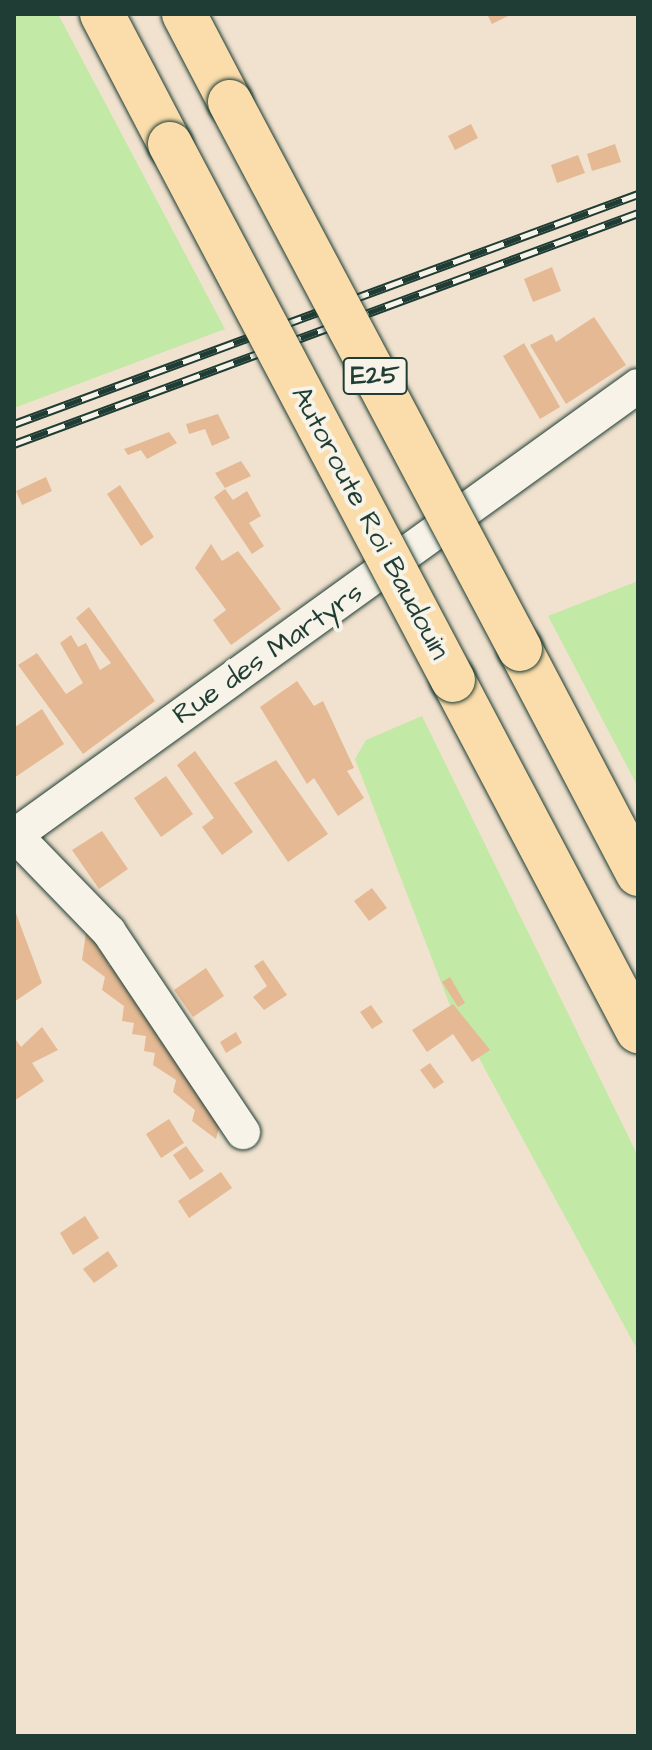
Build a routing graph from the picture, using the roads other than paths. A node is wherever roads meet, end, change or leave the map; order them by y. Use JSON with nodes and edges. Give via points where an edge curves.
{"nodes":[{"id":1,"x":102,"y":14,"type":"edge"},
{"id":2,"x":184,"y":14,"type":"edge"},
{"id":3,"x":638,"y":386,"type":"edge"},
{"id":4,"x":14,"y":836,"type":"edge"},
{"id":5,"x":638,"y":874,"type":"edge"},
{"id":6,"x":638,"y":1031,"type":"edge"},
{"id":7,"x":243,"y":1132,"type":"dead end"}],
"edges":[{"from":1,"to":6,"type":"highway","name":"Autoroute Roi Baudouin","number":"E25","bridge":true},
{"from":2,"to":5,"type":"highway","number":"E25","bridge":true},
{"from":3,"to":4,"type":"street","name":"Rue des Martyrs"},
{"from":4,"to":7,"type":"street","via":[[109,932]]}]}
